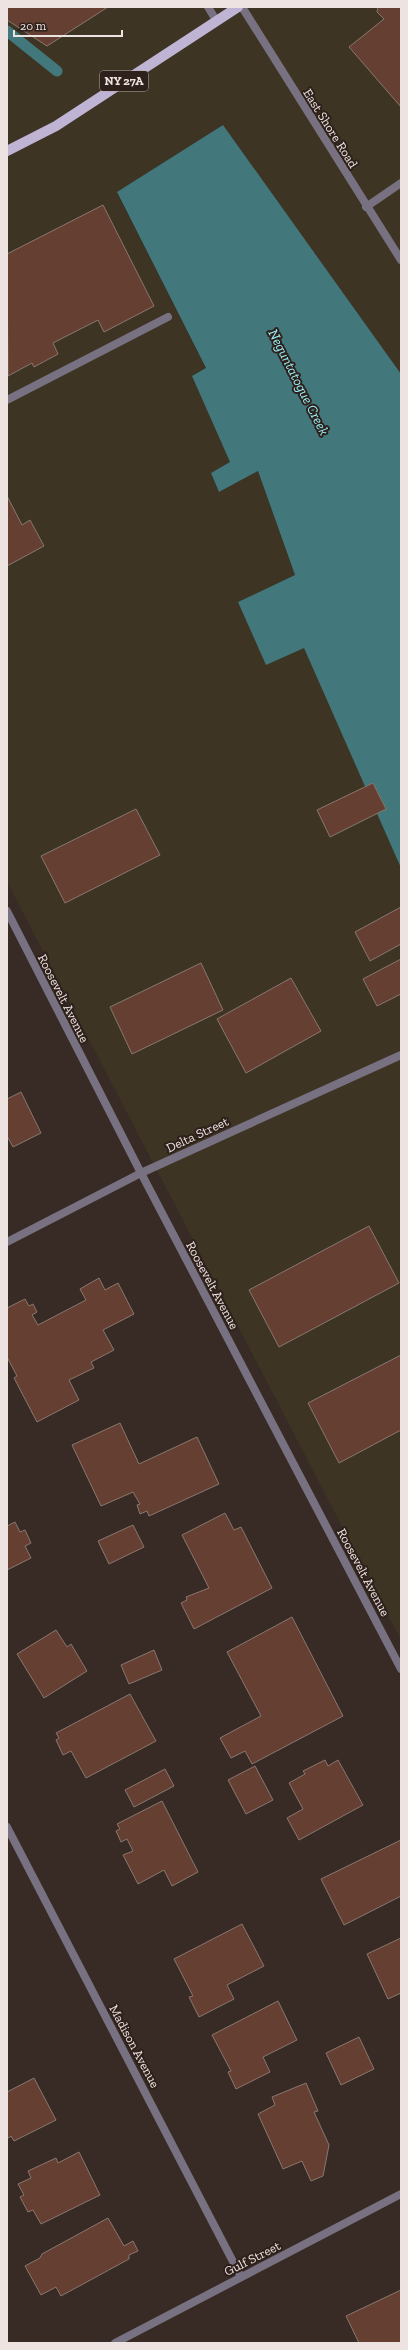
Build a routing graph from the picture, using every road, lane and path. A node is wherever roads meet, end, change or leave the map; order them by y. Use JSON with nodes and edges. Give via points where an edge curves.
{"nodes":[{"id":1,"x":208,"y":7,"type":"edge"},
{"id":2,"x":238,"y":7,"type":"edge"},
{"id":3,"x":242,"y":7,"type":"edge"},
{"id":4,"x":216,"y":20,"type":"junction"},
{"id":5,"x":7,"y":151,"type":"edge"},
{"id":6,"x":401,"y":183,"type":"edge"},
{"id":7,"x":366,"y":207,"type":"junction"},
{"id":8,"x":401,"y":260,"type":"edge"},
{"id":9,"x":168,"y":317,"type":"dead end"},
{"id":10,"x":7,"y":400,"type":"edge"},
{"id":11,"x":7,"y":911,"type":"edge"},
{"id":12,"x":401,"y":1055,"type":"edge"},
{"id":13,"x":141,"y":1173,"type":"junction"},
{"id":14,"x":7,"y":1242,"type":"edge"},
{"id":15,"x":401,"y":1669,"type":"edge"},
{"id":16,"x":7,"y":1827,"type":"edge"},
{"id":17,"x":401,"y":2194,"type":"edge"},
{"id":18,"x":241,"y":2277,"type":"junction"},
{"id":19,"x":115,"y":2343,"type":"edge"}],
"edges":[{"from":1,"to":4,"type":"street"},
{"from":2,"to":4,"type":"main road","number":"NY 27A"},
{"from":3,"to":7,"type":"street","name":"East Shore Road"},
{"from":4,"to":5,"type":"main road","number":"NY 27A","via":[[56,126]]},
{"from":6,"to":7,"type":"street"},
{"from":7,"to":8,"type":"street","name":"East Shore Road"},
{"from":9,"to":10,"type":"street"},
{"from":11,"to":13,"type":"street","name":"Roosevelt Avenue"},
{"from":12,"to":13,"type":"street","name":"Delta Street"},
{"from":13,"to":14,"type":"street","name":"Delta Street"},
{"from":13,"to":15,"type":"street","name":"Roosevelt Avenue"},
{"from":16,"to":18,"type":"street","name":"Madison Avenue"},
{"from":17,"to":18,"type":"street","name":"Gulf Street"},
{"from":18,"to":19,"type":"street","name":"Gulf Street"}]}
